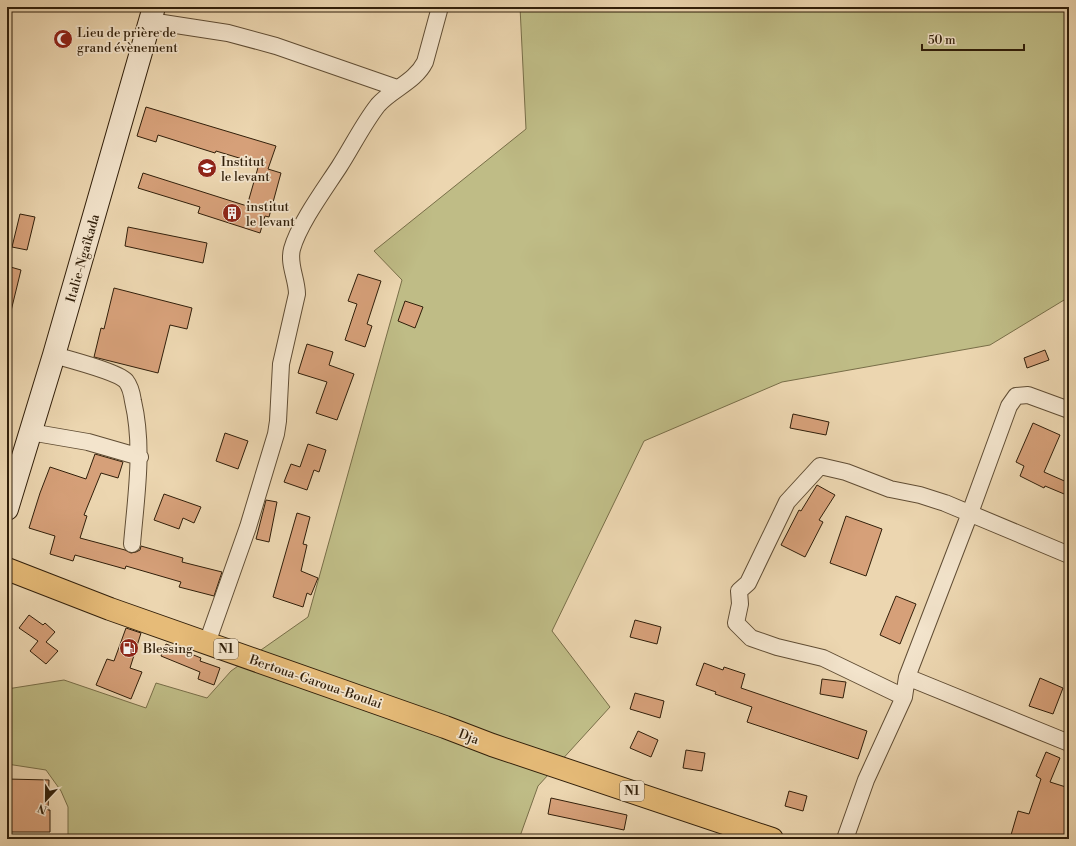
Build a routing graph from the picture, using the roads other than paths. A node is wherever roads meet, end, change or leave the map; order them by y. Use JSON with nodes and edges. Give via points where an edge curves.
{"nodes":[{"id":1,"x":440,"y":7,"type":"edge"},
{"id":2,"x":152,"y":14,"type":"edge"},
{"id":3,"x":397,"y":88,"type":"junction"},
{"id":4,"x":54,"y":355,"type":"junction"},
{"id":5,"x":1069,"y":410,"type":"edge"},
{"id":6,"x":30,"y":432,"type":"junction"},
{"id":7,"x":140,"y":457,"type":"junction"},
{"id":8,"x":7,"y":509,"type":"edge"},
{"id":9,"x":970,"y":514,"type":"junction"},
{"id":10,"x":132,"y":544,"type":"dead end"},
{"id":11,"x":1069,"y":554,"type":"edge"},
{"id":12,"x":7,"y":569,"type":"edge"},
{"id":13,"x":207,"y":643,"type":"junction"},
{"id":14,"x":907,"y":677,"type":"junction"},
{"id":15,"x":904,"y":697,"type":"junction"},
{"id":16,"x":446,"y":727,"type":"joint"},
{"id":17,"x":1068,"y":740,"type":"edge"},
{"id":18,"x":772,"y":839,"type":"edge"},
{"id":19,"x":845,"y":839,"type":"edge"}],
"edges":[{"from":1,"to":3,"type":"street","via":[[421,70]]},
{"from":2,"to":3,"type":"street","via":[[276,46]]},
{"from":2,"to":4,"type":"street","name":"Italie-Ngaîkada"},
{"from":3,"to":13,"type":"street","via":[[368,120],[308,217],[291,250],[297,294],[281,364],[276,434],[248,527]]},
{"from":4,"to":6,"type":"street","name":"Italie-Ngaîkada"},
{"from":4,"to":7,"type":"street","via":[[117,374],[126,381],[131,390],[136,413]]},
{"from":5,"to":9,"type":"street","via":[[1028,395],[1016,396],[1009,406]]},
{"from":6,"to":7,"type":"street","via":[[88,442]]},
{"from":6,"to":8,"type":"street","name":"Italie-Ngaîkada"},
{"from":7,"to":10,"type":"street"},
{"from":9,"to":11,"type":"street"},
{"from":9,"to":14,"type":"street"},
{"from":9,"to":15,"type":"street","via":[[920,495],[890,489],[846,472],[820,466],[787,502],[748,583],[739,591],[740,604],[736,623],[751,638],[823,658]]},
{"from":12,"to":13,"type":"highway","name":"Bertoua-Garoua-Boulai","number":"N1"},
{"from":13,"to":16,"type":"highway","name":"Bertoua-Garoua-Boulai","number":"N1"},
{"from":14,"to":15,"type":"street"},
{"from":14,"to":17,"type":"street"},
{"from":15,"to":19,"type":"street","via":[[866,780]]},
{"from":16,"to":18,"type":"highway","name":"Dja","number":"N1","via":[[492,745]]}]}
